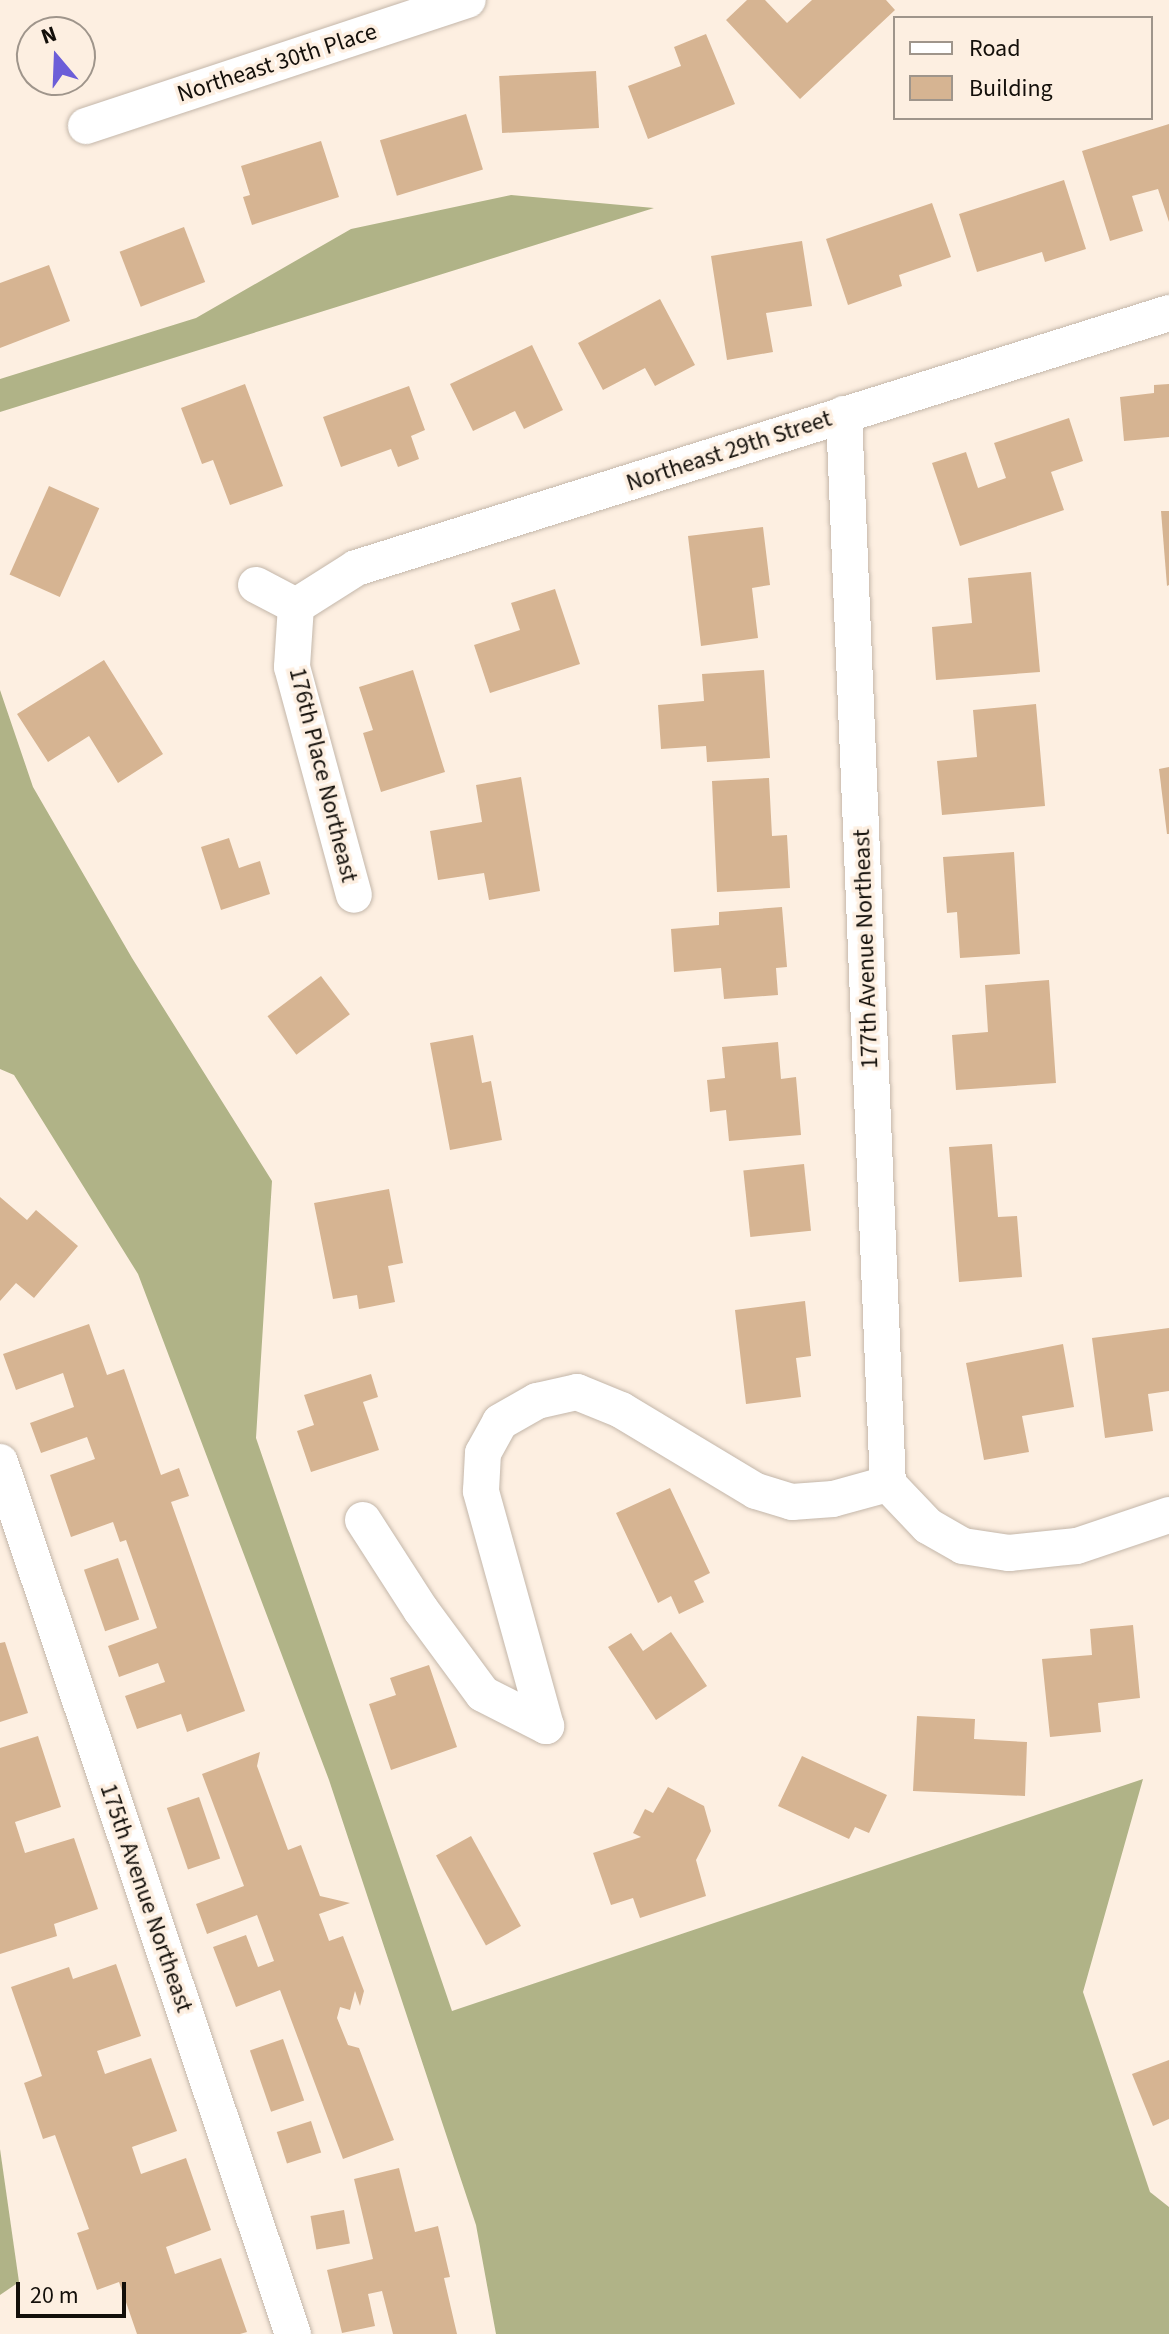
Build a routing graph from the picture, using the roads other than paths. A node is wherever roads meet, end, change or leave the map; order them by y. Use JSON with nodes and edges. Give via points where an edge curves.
{"nodes":[{"id":1,"x":468,"y":0,"type":"edge"},
{"id":2,"x":86,"y":126,"type":"dead end"},
{"id":3,"x":1169,"y":313,"type":"edge"},
{"id":4,"x":844,"y":414,"type":"junction"},
{"id":5,"x":256,"y":585,"type":"dead end"},
{"id":6,"x":296,"y":606,"type":"junction"},
{"id":7,"x":354,"y":895,"type":"dead end"},
{"id":8,"x":0,"y":1462,"type":"edge"},
{"id":9,"x":888,"y":1484,"type":"junction"},
{"id":10,"x":1169,"y":1515,"type":"edge"},
{"id":11,"x":363,"y":1520,"type":"dead end"},
{"id":12,"x":293,"y":2334,"type":"edge"}],
"edges":[{"from":1,"to":2,"type":"street","name":"Northeast 30th Place"},
{"from":3,"to":4,"type":"street","name":"Northeast 29th Street"},
{"from":4,"to":6,"type":"street","name":"Northeast 29th Street","via":[[356,568]]},
{"from":4,"to":9,"type":"street","name":"177th Avenue Northeast"},
{"from":5,"to":6,"type":"street"},
{"from":6,"to":7,"type":"street","name":"176th Place Northeast","via":[[292,667]]},
{"from":8,"to":12,"type":"street","name":"175th Avenue Northeast"},
{"from":9,"to":10,"type":"street","via":[[928,1526],[963,1546],[1009,1553],[1077,1546]]},
{"from":9,"to":11,"type":"street","via":[[833,1499],[792,1502],[756,1491],[621,1410],[577,1392],[537,1401],[500,1422],[483,1453],[481,1491],[546,1726],[483,1694]]}]}
